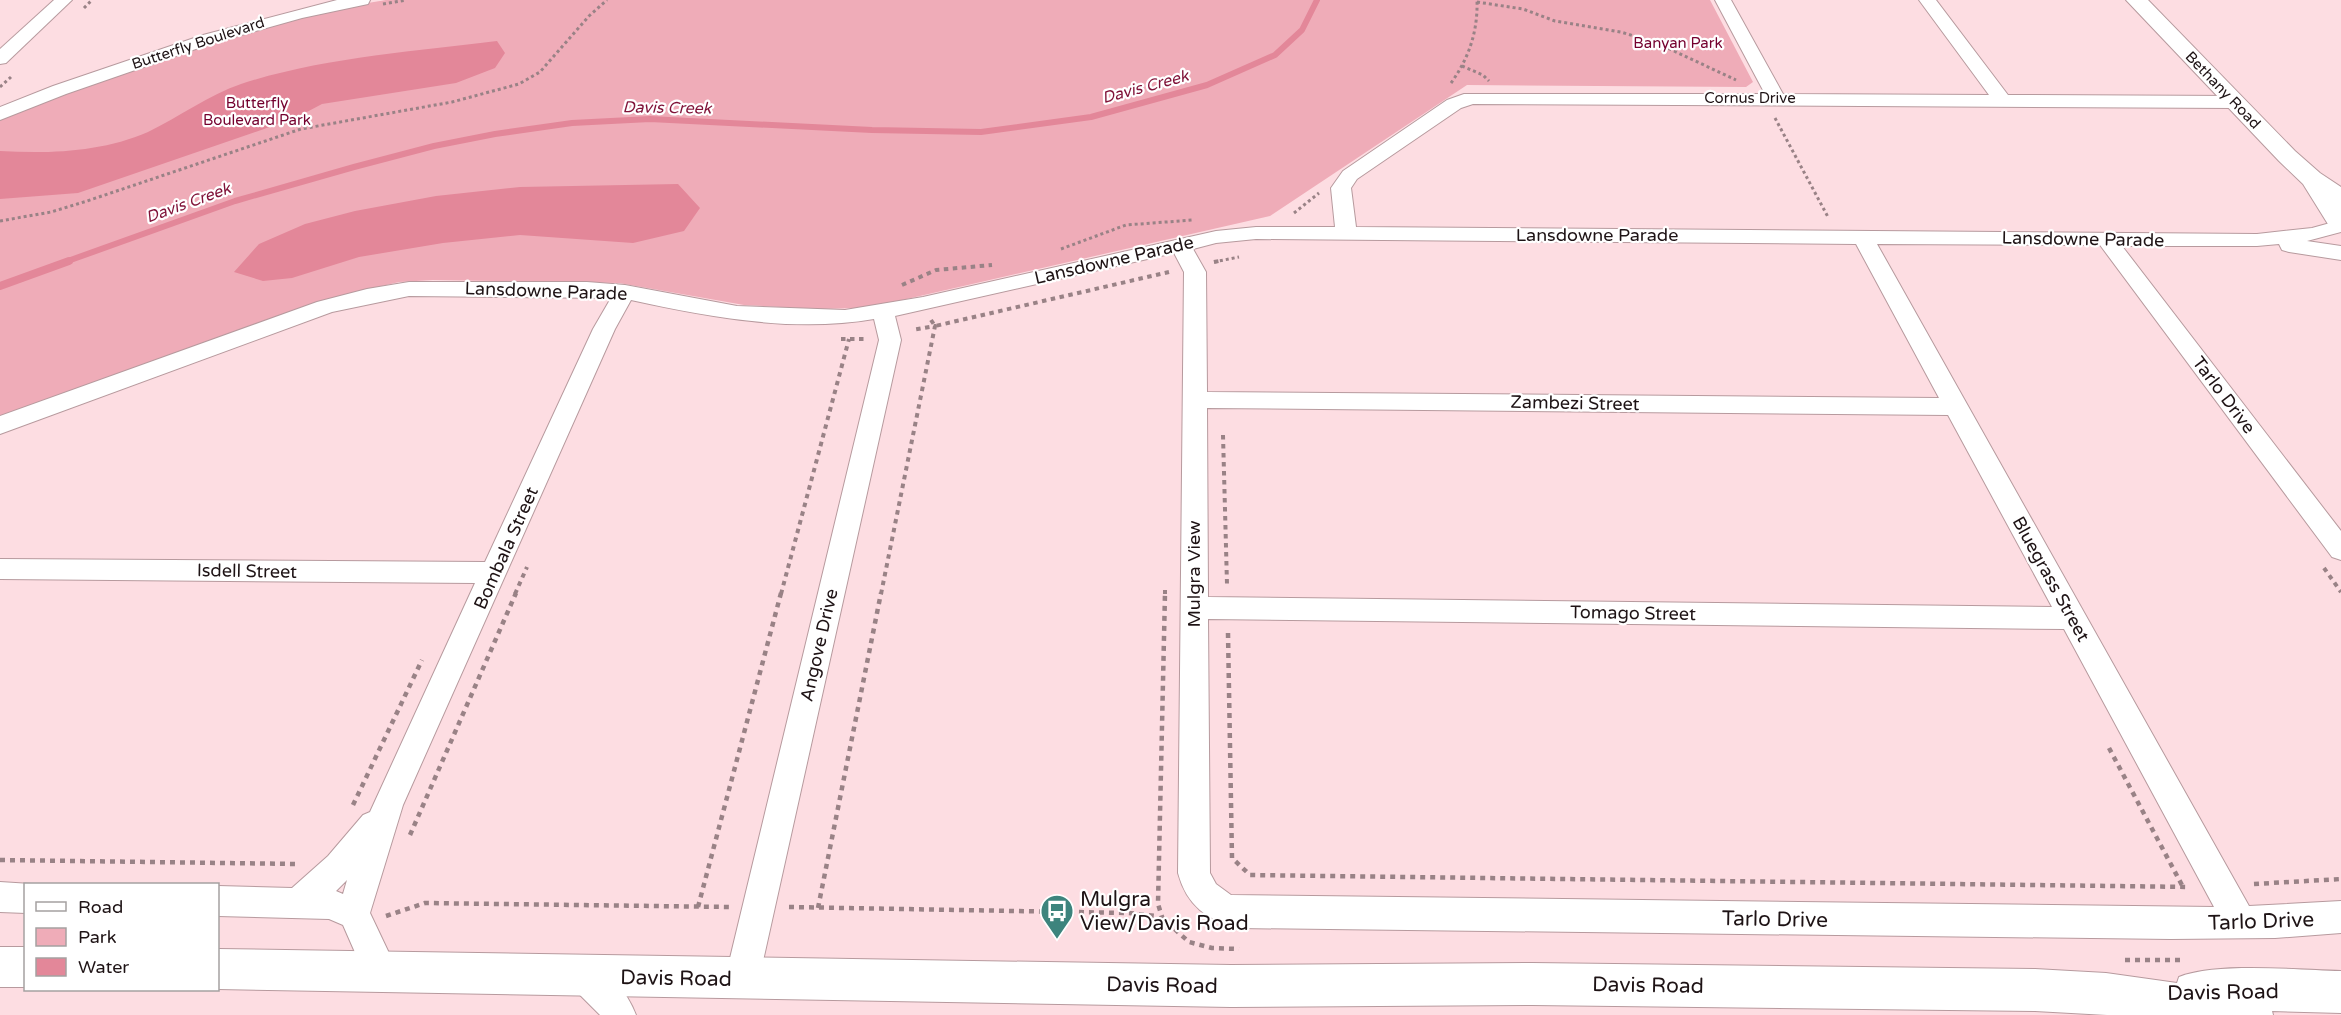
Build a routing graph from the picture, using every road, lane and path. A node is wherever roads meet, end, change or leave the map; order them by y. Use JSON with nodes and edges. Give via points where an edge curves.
{"nodes":[{"id":1,"x":64,"y":0,"type":"edge"},
{"id":2,"x":362,"y":0,"type":"edge"},
{"id":3,"x":608,"y":0,"type":"edge"},
{"id":4,"x":1723,"y":0,"type":"edge"},
{"id":5,"x":1927,"y":0,"type":"edge"},
{"id":6,"x":2136,"y":0,"type":"edge"},
{"id":7,"x":1477,"y":1,"type":"edge"},
{"id":8,"x":298,"y":7,"type":"edge"},
{"id":9,"x":0,"y":59,"type":"edge"},
{"id":10,"x":1462,"y":66,"type":"junction"},
{"id":11,"x":1744,"y":84,"type":"dead end"},
{"id":12,"x":1448,"y":86,"type":"dead end"},
{"id":13,"x":1496,"y":96,"type":"junction"},
{"id":14,"x":38,"y":97,"type":"junction"},
{"id":15,"x":2002,"y":100,"type":"junction"},
{"id":16,"x":2235,"y":102,"type":"junction"},
{"id":17,"x":0,"y":104,"type":"edge"},
{"id":18,"x":1773,"y":105,"type":"junction"},
{"id":19,"x":0,"y":114,"type":"edge"},
{"id":20,"x":2311,"y":178,"type":"junction"},
{"id":21,"x":1322,"y":184,"type":"dead end"},
{"id":22,"x":2341,"y":198,"type":"edge"},
{"id":23,"x":1286,"y":216,"type":"dead end"},
{"id":24,"x":1194,"y":220,"type":"dead end"},
{"id":25,"x":0,"y":221,"type":"edge"},
{"id":26,"x":2340,"y":228,"type":"edge"},
{"id":27,"x":1346,"y":233,"type":"junction"},
{"id":28,"x":1850,"y":236,"type":"junction"},
{"id":29,"x":2106,"y":239,"type":"junction"},
{"id":30,"x":2256,"y":240,"type":"junction"},
{"id":31,"x":1180,"y":245,"type":"junction"},
{"id":32,"x":1053,"y":251,"type":"dead end"},
{"id":33,"x":2341,"y":253,"type":"edge"},
{"id":34,"x":1219,"y":261,"type":"dead end"},
{"id":35,"x":1001,"y":263,"type":"dead end"},
{"id":36,"x":1220,"y":272,"type":"dead end"},
{"id":37,"x":898,"y":288,"type":"dead end"},
{"id":38,"x":625,"y":292,"type":"junction"},
{"id":39,"x":887,"y":324,"type":"junction"},
{"id":40,"x":838,"y":339,"type":"dead end"},
{"id":41,"x":849,"y":339,"type":"junction"},
{"id":42,"x":1195,"y":400,"type":"junction"},
{"id":43,"x":1223,"y":400,"type":"junction"},
{"id":44,"x":1956,"y":407,"type":"junction"},
{"id":45,"x":0,"y":425,"type":"edge"},
{"id":46,"x":2341,"y":550,"type":"edge"},
{"id":47,"x":532,"y":556,"type":"dead end"},
{"id":48,"x":0,"y":568,"type":"edge"},
{"id":49,"x":495,"y":573,"type":"junction"},
{"id":50,"x":1194,"y":608,"type":"junction"},
{"id":51,"x":1227,"y":609,"type":"junction"},
{"id":52,"x":2073,"y":618,"type":"junction"},
{"id":53,"x":426,"y":651,"type":"dead end"},
{"id":54,"x":388,"y":805,"type":"junction"},
{"id":55,"x":350,"y":811,"type":"dead end"},
{"id":56,"x":409,"y":839,"type":"dead end"},
{"id":57,"x":0,"y":860,"type":"edge"},
{"id":58,"x":302,"y":864,"type":"dead end"},
{"id":59,"x":2341,"y":879,"type":"edge"},
{"id":60,"x":2254,"y":884,"type":"dead end"},
{"id":61,"x":2183,"y":887,"type":"dead end"},
{"id":62,"x":0,"y":897,"type":"edge"},
{"id":63,"x":24,"y":898,"type":"edge"},
{"id":64,"x":219,"y":901,"type":"edge"},
{"id":65,"x":1211,"y":901,"type":"joint"},
{"id":66,"x":299,"y":902,"type":"junction"},
{"id":67,"x":698,"y":907,"type":"dead end"},
{"id":68,"x":818,"y":908,"type":"dead end"},
{"id":69,"x":354,"y":914,"type":"junction"},
{"id":70,"x":2341,"y":917,"type":"edge"},
{"id":71,"x":2240,"y":923,"type":"junction"},
{"id":72,"x":0,"y":967,"type":"edge"},
{"id":73,"x":24,"y":967,"type":"edge"},
{"id":74,"x":219,"y":969,"type":"edge"},
{"id":75,"x":380,"y":970,"type":"junction"},
{"id":76,"x":585,"y":976,"type":"junction"},
{"id":77,"x":741,"y":979,"type":"junction"},
{"id":78,"x":2341,"y":992,"type":"edge"},
{"id":79,"x":2106,"y":994,"type":"junction"},
{"id":80,"x":619,"y":1015,"type":"edge"},
{"id":81,"x":2252,"y":1015,"type":"edge"}],
"edges":[{"from":1,"to":9,"type":"street"},
{"from":2,"to":8,"type":"street","name":"Butterfly Boulevard"},
{"from":3,"to":25,"type":"path","via":[[540,72],[519,84],[452,102],[301,129],[87,201]]},
{"from":4,"to":18,"type":"street"},
{"from":5,"to":15,"type":"street"},
{"from":6,"to":16,"type":"street","name":"Bethany Road"},
{"from":7,"to":10,"type":"path","via":[[1474,35]]},
{"from":7,"to":11,"type":"path","via":[[1522,9],[1555,21],[1621,32],[1659,44]]},
{"from":8,"to":14,"type":"street","name":"Butterfly Boulevard"},
{"from":10,"to":12,"type":"path"},
{"from":10,"to":13,"type":"path","via":[[1483,75]]},
{"from":13,"to":18,"type":"street","name":"Cornus Drive"},
{"from":13,"to":27,"type":"street","name":"Cornus Drive","via":[[1454,104],[1350,175],[1341,188]]},
{"from":14,"to":17,"type":"street","name":"Butterfly Boulevard"},
{"from":14,"to":19,"type":"street","name":"Butterfly Boulevard"},
{"from":15,"to":16,"type":"street","name":"Cornus Drive"},
{"from":15,"to":18,"type":"street","name":"Cornus Drive"},
{"from":16,"to":20,"type":"street","name":"Bethany Road"},
{"from":18,"to":28,"type":"path"},
{"from":20,"to":22,"type":"street","name":"Bethany Road"},
{"from":20,"to":26,"type":"street","name":"Bethany Road"},
{"from":21,"to":23,"type":"path","via":[[1319,193]]},
{"from":24,"to":32,"type":"path","via":[[1126,225]]},
{"from":26,"to":30,"type":"street","name":"Lansdowne Parade"},
{"from":27,"to":28,"type":"street","name":"Lansdowne Parade"},
{"from":27,"to":31,"type":"street","name":"Lansdowne Parade","via":[[1250,233]]},
{"from":28,"to":29,"type":"street","name":"Lansdowne Parade"},
{"from":28,"to":44,"type":"street","name":"Bluegrass Street"},
{"from":29,"to":30,"type":"street","name":"Lansdowne Parade"},
{"from":29,"to":46,"type":"street","name":"Tarlo Drive"},
{"from":30,"to":33,"type":"street","name":"Lansdowne Parade"},
{"from":31,"to":39,"type":"street","name":"Lansdowne Parade"},
{"from":31,"to":42,"type":"street","name":"Mulgra View","via":[[1195,272]]},
{"from":34,"to":36,"type":"path"},
{"from":35,"to":37,"type":"path","via":[[936,268]]},
{"from":38,"to":39,"type":"street","name":"Lansdowne Parade","via":[[737,313]]},
{"from":38,"to":45,"type":"street","name":"Lansdowne Parade","via":[[445,288],[386,291],[325,307]]},
{"from":38,"to":49,"type":"street","name":"Bombala Street","via":[[604,329]]},
{"from":39,"to":41,"type":"path"},
{"from":39,"to":68,"type":"path","via":[[935,326]]},
{"from":39,"to":77,"type":"street","name":"Angove Drive"},
{"from":40,"to":41,"type":"path"},
{"from":41,"to":67,"type":"path"},
{"from":42,"to":43,"type":"street","name":"Zambezi Street"},
{"from":42,"to":50,"type":"street","name":"Mulgra View"},
{"from":43,"to":44,"type":"street","name":"Zambezi Street"},
{"from":43,"to":51,"type":"path"},
{"from":44,"to":52,"type":"street","name":"Bluegrass Street"},
{"from":47,"to":56,"type":"path"},
{"from":48,"to":49,"type":"street","name":"Isdell Street"},
{"from":49,"to":54,"type":"street","name":"Bombala Street"},
{"from":50,"to":51,"type":"street","name":"Tomago Street"},
{"from":50,"to":65,"type":"street","name":"Mulgra View","via":[[1194,873]]},
{"from":51,"to":52,"type":"street","name":"Tomago Street"},
{"from":51,"to":61,"type":"path","via":[[1232,858],[1250,875]]},
{"from":52,"to":71,"type":"street","name":"Bluegrass Street"},
{"from":53,"to":55,"type":"path"},
{"from":54,"to":66,"type":"street","name":"Bombala Street","via":[[350,857]]},
{"from":54,"to":69,"type":"street","name":"Bombala Street"},
{"from":57,"to":58,"type":"path"},
{"from":59,"to":60,"type":"path"},
{"from":62,"to":63,"type":"street"},
{"from":64,"to":66,"type":"street"},
{"from":65,"to":71,"type":"street","name":"Tarlo Drive","via":[[1239,912]]},
{"from":66,"to":69,"type":"street","via":[[329,904]]},
{"from":69,"to":75,"type":"street"},
{"from":70,"to":71,"type":"street","name":"Tarlo Drive"},
{"from":72,"to":73,"type":"street"},
{"from":74,"to":75,"type":"street","name":"Davis Road"},
{"from":75,"to":76,"type":"street","name":"Davis Road"},
{"from":76,"to":77,"type":"street","name":"Davis Road"},
{"from":76,"to":80,"type":"street"},
{"from":77,"to":79,"type":"street","name":"Davis Road","via":[[1232,986],[1532,984]]},
{"from":78,"to":79,"type":"street","name":"Davis Road"},
{"from":79,"to":81,"type":"street","name":"Davis Road"}]}
